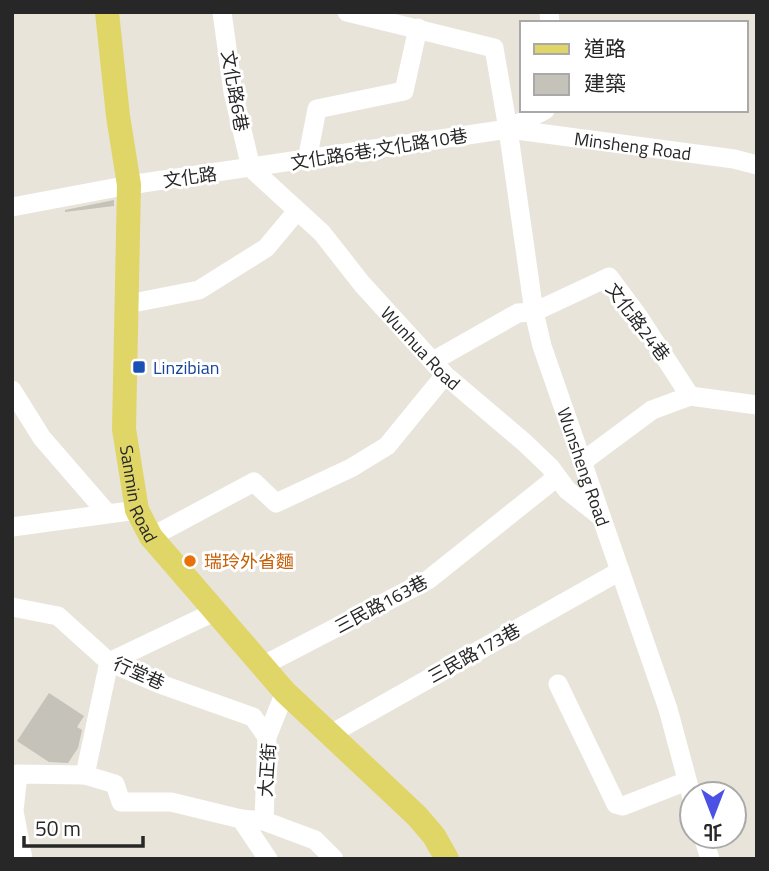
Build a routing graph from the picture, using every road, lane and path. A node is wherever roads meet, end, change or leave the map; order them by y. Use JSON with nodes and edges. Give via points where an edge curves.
{"nodes":[{"id":1,"x":107,"y":12,"type":"edge"},
{"id":2,"x":222,"y":12,"type":"edge"},
{"id":3,"x":347,"y":12,"type":"edge"},
{"id":4,"x":418,"y":28,"type":"junction"},
{"id":5,"x":541,"y":112,"type":"edge"},
{"id":6,"x":508,"y":128,"type":"junction"},
{"id":7,"x":307,"y":160,"type":"junction"},
{"id":8,"x":757,"y":165,"type":"edge"},
{"id":9,"x":251,"y":168,"type":"junction"},
{"id":10,"x":130,"y":185,"type":"junction"},
{"id":11,"x":12,"y":207,"type":"edge"},
{"id":12,"x":297,"y":211,"type":"junction"},
{"id":13,"x":128,"y":304,"type":"junction"},
{"id":14,"x":534,"y":312,"type":"junction"},
{"id":15,"x":439,"y":368,"type":"junction"},
{"id":16,"x":12,"y":390,"type":"edge"},
{"id":17,"x":690,"y":396,"type":"junction"},
{"id":18,"x":757,"y":405,"type":"edge"},
{"id":19,"x":582,"y":462,"type":"junction"},
{"id":20,"x":557,"y":477,"type":"junction"},
{"id":21,"x":137,"y":509,"type":"junction"},
{"id":22,"x":107,"y":513,"type":"junction"},
{"id":23,"x":601,"y":517,"type":"junction"},
{"id":24,"x":12,"y":527,"type":"edge"},
{"id":25,"x":151,"y":537,"type":"junction"},
{"id":26,"x":620,"y":571,"type":"junction"},
{"id":27,"x":12,"y":607,"type":"edge"},
{"id":28,"x":214,"y":612,"type":"junction"},
{"id":29,"x":109,"y":662,"type":"junction"},
{"id":30,"x":262,"y":666,"type":"junction"},
{"id":31,"x":558,"y":684,"type":"dead end"},
{"id":32,"x":285,"y":692,"type":"junction"},
{"id":33,"x":329,"y":735,"type":"junction"},
{"id":34,"x":267,"y":737,"type":"junction"},
{"id":35,"x":15,"y":774,"type":"edge"},
{"id":36,"x":85,"y":775,"type":"junction"},
{"id":37,"x":687,"y":780,"type":"edge"},
{"id":38,"x":678,"y":793,"type":"edge"},
{"id":39,"x":13,"y":811,"type":"edge"},
{"id":40,"x":241,"y":818,"type":"junction"},
{"id":41,"x":264,"y":821,"type":"junction"},
{"id":42,"x":23,"y":859,"type":"edge"},
{"id":43,"x":268,"y":859,"type":"edge"},
{"id":44,"x":334,"y":859,"type":"edge"},
{"id":45,"x":447,"y":859,"type":"edge"}],
"edges":[{"from":1,"to":10,"type":"main road","name":"Sanmin Road"},
{"from":2,"to":9,"type":"street","name":"文化路6巷","via":[[233,92]]},
{"from":3,"to":4,"type":"street"},
{"from":4,"to":6,"type":"street","via":[[494,48]]},
{"from":4,"to":7,"type":"street","via":[[404,91],[317,109]]},
{"from":5,"to":6,"type":"street"},
{"from":6,"to":7,"type":"street","name":"文化路6巷;文化路10巷"},
{"from":6,"to":8,"type":"street","name":"Minsheng Road"},
{"from":6,"to":14,"type":"street","name":"Wunsheng Road"},
{"from":7,"to":9,"type":"street","name":"文化路6巷;文化路10巷"},
{"from":9,"to":10,"type":"street","name":"文化路"},
{"from":9,"to":12,"type":"street","name":"Wunhua Road"},
{"from":10,"to":11,"type":"street","name":"文化路"},
{"from":10,"to":13,"type":"main road","name":"Sanmin Road"},
{"from":12,"to":13,"type":"street","via":[[266,248],[199,290]]},
{"from":12,"to":15,"type":"street","name":"Wunhua Road","via":[[322,233]]},
{"from":13,"to":21,"type":"main road","name":"Sanmin Road","via":[[124,429]]},
{"from":14,"to":15,"type":"street","via":[[518,313]]},
{"from":14,"to":17,"type":"street","name":"文化路24巷","via":[[609,277]]},
{"from":14,"to":19,"type":"street","name":"Wunsheng Road"},
{"from":15,"to":20,"type":"street","name":"Wunhua Road"},
{"from":15,"to":25,"type":"street","via":[[387,446],[351,468],[276,503],[254,481]]},
{"from":16,"to":22,"type":"street","via":[[42,438]]},
{"from":17,"to":18,"type":"street"},
{"from":17,"to":19,"type":"street","via":[[652,410]]},
{"from":19,"to":23,"type":"street","name":"Wunsheng Road"},
{"from":20,"to":23,"type":"street","name":"Wunhua Road"},
{"from":20,"to":30,"type":"street","name":"三民路163巷","via":[[428,580]]},
{"from":21,"to":22,"type":"street"},
{"from":21,"to":25,"type":"main road","name":"Sanmin Road"},
{"from":22,"to":24,"type":"street"},
{"from":23,"to":26,"type":"street","name":"Wunsheng Road"},
{"from":25,"to":28,"type":"main road","name":"Sanmin Road"},
{"from":26,"to":33,"type":"street","name":"三民路173巷"},
{"from":26,"to":37,"type":"street","name":"Wunsheng Road"},
{"from":27,"to":29,"type":"street","name":"行堂巷","via":[[58,616]]},
{"from":28,"to":29,"type":"street"},
{"from":28,"to":30,"type":"main road","name":"Sanmin Road"},
{"from":29,"to":34,"type":"street","name":"行堂巷","via":[[253,717]]},
{"from":29,"to":36,"type":"street"},
{"from":30,"to":32,"type":"main road","name":"Sanmin Road"},
{"from":31,"to":38,"type":"street","via":[[616,804]]},
{"from":32,"to":33,"type":"main road","name":"Sanmin Road"},
{"from":32,"to":34,"type":"street","name":"大正街"},
{"from":33,"to":45,"type":"main road","name":"Sanmin Road","via":[[417,816]]},
{"from":34,"to":41,"type":"street","name":"大正街"},
{"from":35,"to":36,"type":"street"},
{"from":35,"to":39,"type":"street"},
{"from":36,"to":40,"type":"street","via":[[115,784],[121,802],[171,802]]},
{"from":39,"to":42,"type":"street"},
{"from":40,"to":41,"type":"street","name":"大正街"},
{"from":40,"to":43,"type":"street","name":"大正街"},
{"from":41,"to":44,"type":"street","via":[[315,840]]}]}
